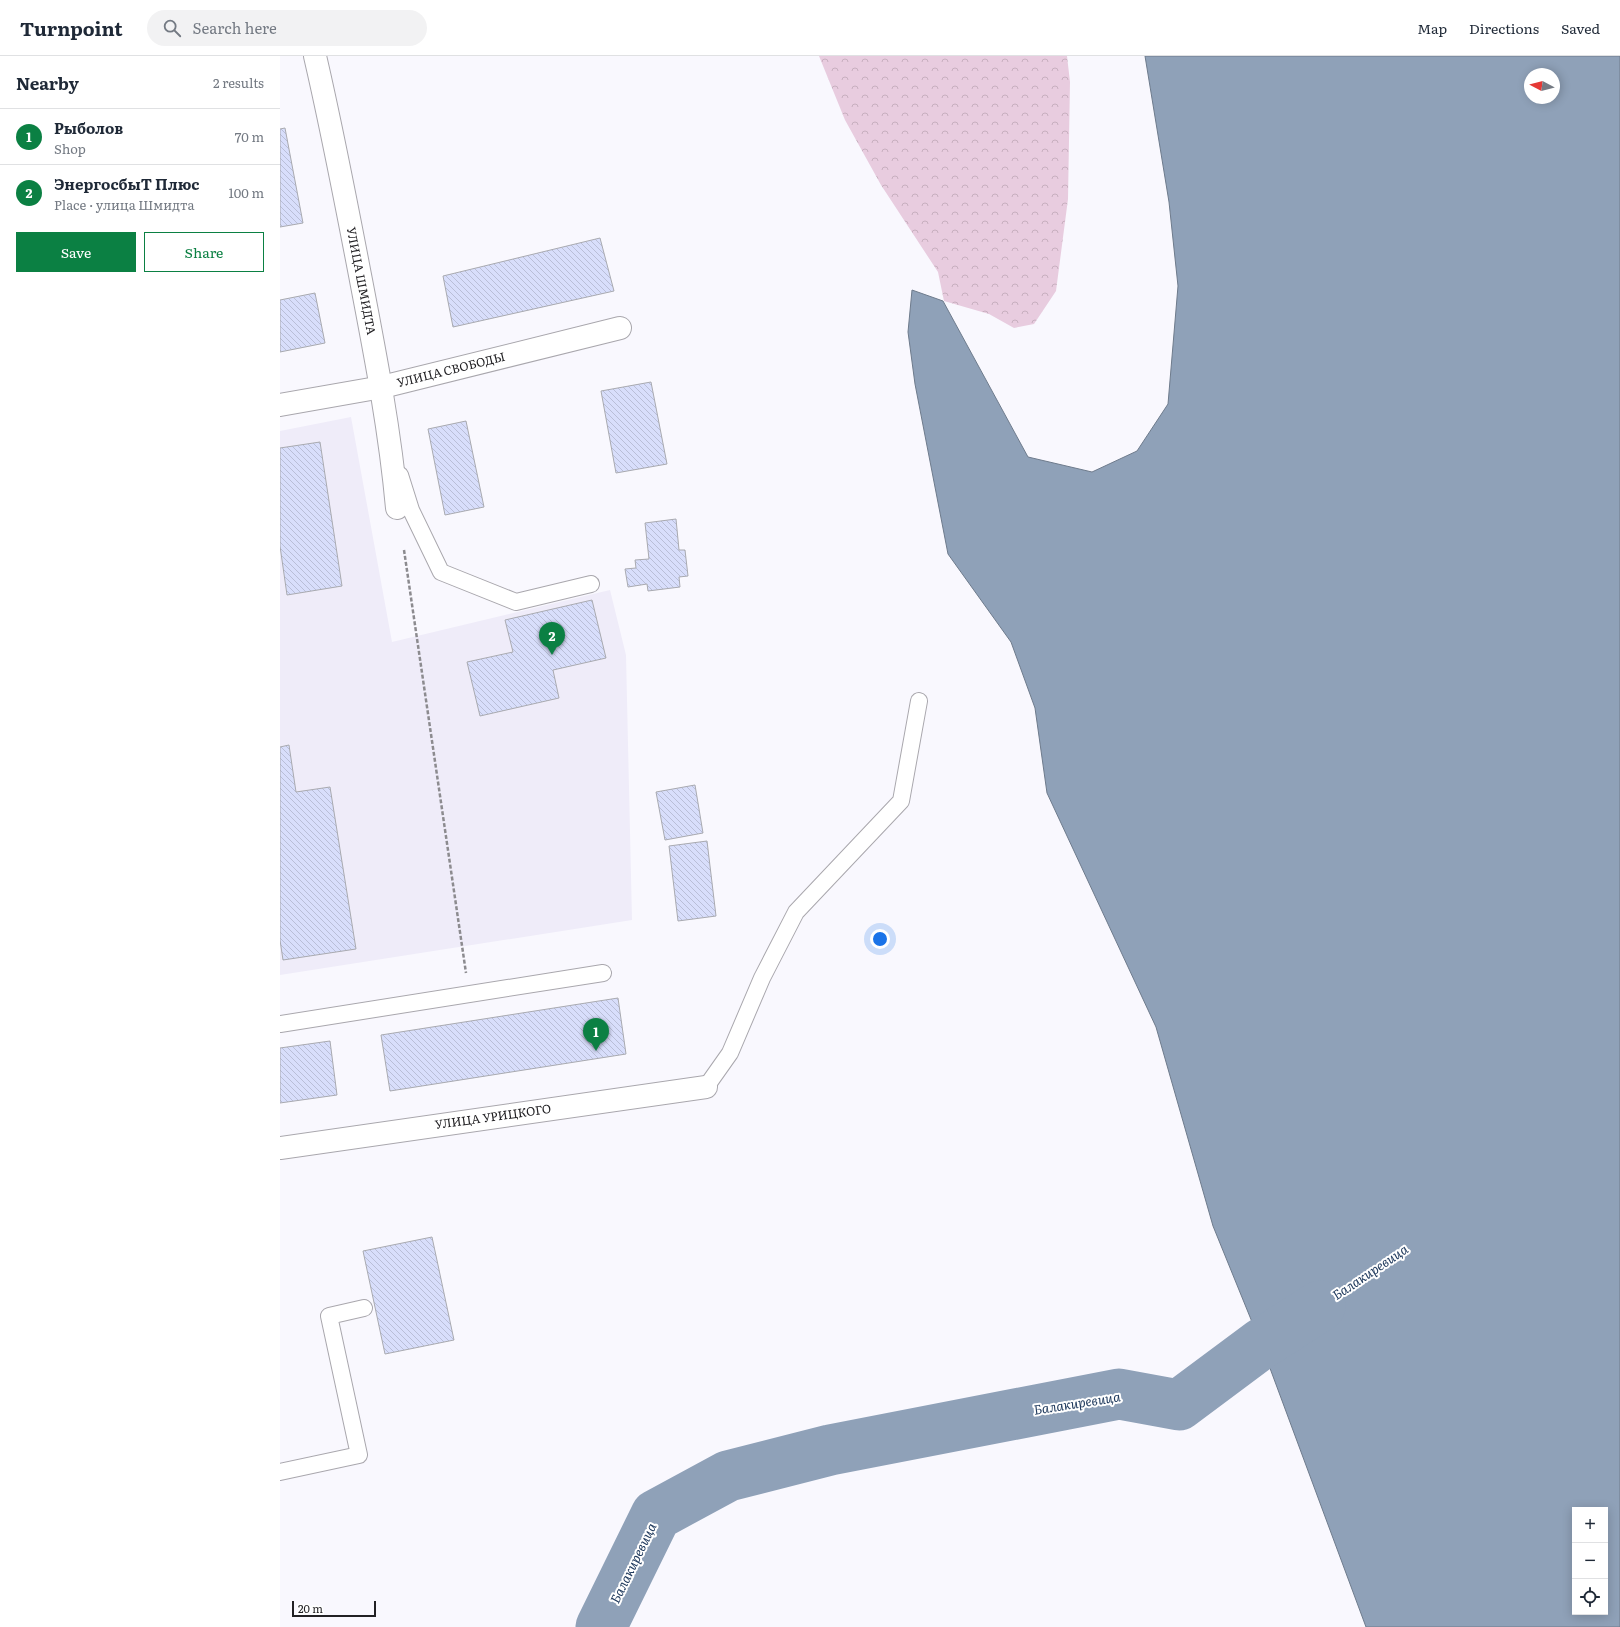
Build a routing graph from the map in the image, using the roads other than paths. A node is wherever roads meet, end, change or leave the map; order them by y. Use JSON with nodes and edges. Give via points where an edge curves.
{"nodes":[{"id":1,"x":315,"y":56,"type":"edge"},
{"id":2,"x":620,"y":328,"type":"dead end"},
{"id":3,"x":382,"y":387,"type":"junction"},
{"id":4,"x":280,"y":405,"type":"edge"},
{"id":5,"x":391,"y":446,"type":"junction"},
{"id":6,"x":398,"y":508,"type":"dead end"},
{"id":7,"x":591,"y":584,"type":"dead end"},
{"id":8,"x":920,"y":701,"type":"dead end"},
{"id":9,"x":603,"y":973,"type":"dead end"},
{"id":10,"x":280,"y":1024,"type":"edge"},
{"id":11,"x":706,"y":1087,"type":"joint"},
{"id":12,"x":280,"y":1148,"type":"edge"},
{"id":13,"x":364,"y":1308,"type":"dead end"},
{"id":14,"x":280,"y":1472,"type":"edge"}],
"edges":[{"from":1,"to":3,"type":"street","name":"УЛИЦА ШМИДТА","via":[[332,129]]},
{"from":2,"to":3,"type":"street","name":"УЛИЦА СВОБОДЫ"},
{"from":3,"to":4,"type":"street","name":"УЛИЦА СВОБОДЫ"},
{"from":3,"to":5,"type":"street","name":"УЛИЦА ШМИДТА"},
{"from":5,"to":6,"type":"street","name":"УЛИЦА ШМИДТА"},
{"from":5,"to":7,"type":"lane","via":[[411,510],[441,572],[516,602]]},
{"from":8,"to":11,"type":"lane","via":[[901,801],[796,912],[762,978],[730,1053]]},
{"from":9,"to":10,"type":"lane"},
{"from":11,"to":12,"type":"street","name":"УЛИЦА УРИЦКОГО"},
{"from":13,"to":14,"type":"lane","via":[[328,1316],[359,1455]]}]}
